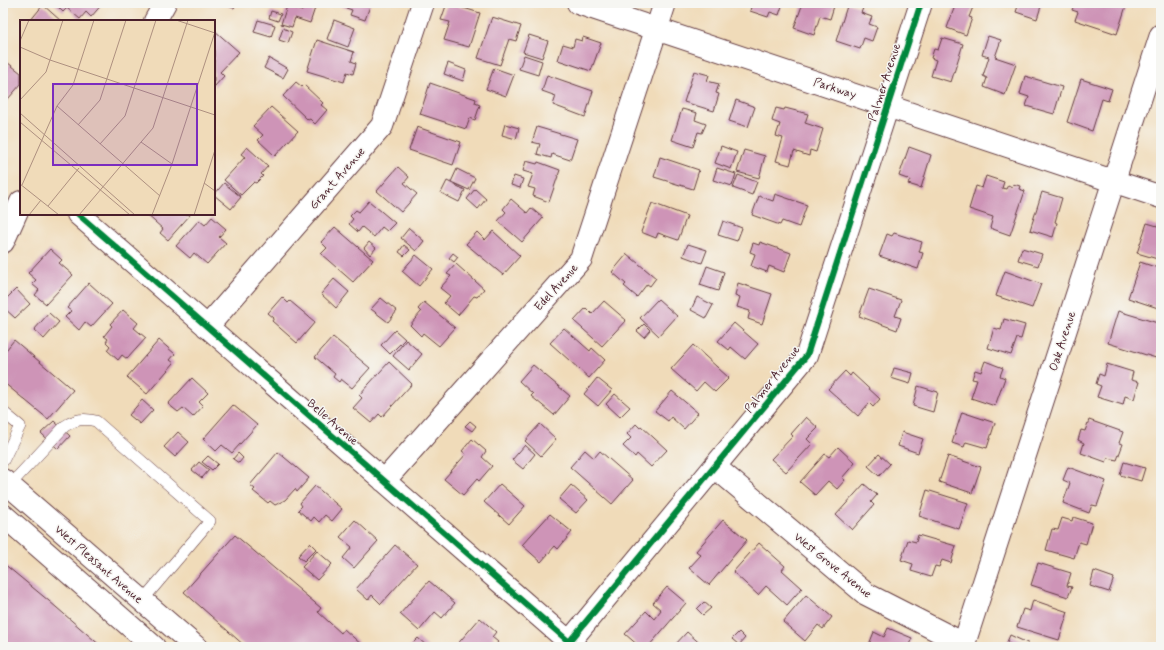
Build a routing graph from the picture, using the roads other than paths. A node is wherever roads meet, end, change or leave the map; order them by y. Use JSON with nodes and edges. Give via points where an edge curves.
{"nodes":[{"id":1,"x":165,"y":3,"type":"edge"},
{"id":2,"x":422,"y":3,"type":"edge"},
{"id":3,"x":578,"y":3,"type":"edge"},
{"id":4,"x":665,"y":3,"type":"edge"},
{"id":5,"x":921,"y":3,"type":"edge"},
{"id":6,"x":156,"y":20,"type":"edge"},
{"id":7,"x":656,"y":29,"type":"junction"},
{"id":8,"x":1161,"y":35,"type":"edge"},
{"id":9,"x":887,"y":106,"type":"junction"},
{"id":10,"x":1113,"y":181,"type":"junction"},
{"id":11,"x":1161,"y":197,"type":"edge"},
{"id":12,"x":20,"y":204,"type":"edge"},
{"id":13,"x":79,"y":215,"type":"edge"},
{"id":14,"x":3,"y":242,"type":"edge"},
{"id":15,"x":207,"y":327,"type":"junction"},
{"id":16,"x":3,"y":412,"type":"edge"},
{"id":17,"x":3,"y":462,"type":"edge"},
{"id":18,"x":715,"y":467,"type":"junction"},
{"id":19,"x":384,"y":481,"type":"junction"},
{"id":20,"x":6,"y":483,"type":"edge"},
{"id":21,"x":3,"y":515,"type":"edge"},
{"id":22,"x":142,"y":601,"type":"junction"},
{"id":23,"x":569,"y":645,"type":"edge"},
{"id":24,"x":963,"y":646,"type":"edge"},
{"id":25,"x":154,"y":647,"type":"edge"},
{"id":26,"x":196,"y":647,"type":"edge"}],
"edges":[{"from":1,"to":6,"type":"street"},
{"from":2,"to":15,"type":"street","name":"Grant Avenue","via":[[382,126]]},
{"from":3,"to":7,"type":"street","name":"Parkway"},
{"from":4,"to":7,"type":"street","name":"Edel Avenue"},
{"from":5,"to":9,"type":"street","name":"Palmer Avenue"},
{"from":7,"to":9,"type":"street","name":"Parkway"},
{"from":7,"to":19,"type":"street","name":"Edel Avenue","via":[[581,259]]},
{"from":8,"to":10,"type":"street","name":"Oak Avenue"},
{"from":9,"to":10,"type":"street","name":"Parkway"},
{"from":9,"to":18,"type":"street","name":"Palmer Avenue","via":[[807,355]]},
{"from":10,"to":11,"type":"street","name":"Parkway"},
{"from":10,"to":24,"type":"street","name":"Oak Avenue"},
{"from":12,"to":14,"type":"street"},
{"from":13,"to":15,"type":"street","name":"Belle Avenue"},
{"from":15,"to":19,"type":"street","name":"Belle Avenue"},
{"from":16,"to":17,"type":"lane","via":[[20,426]]},
{"from":18,"to":23,"type":"street","name":"Palmer Avenue"},
{"from":18,"to":24,"type":"street","name":"West Grove Avenue","via":[[866,594]]},
{"from":19,"to":23,"type":"street","name":"Belle Avenue"},
{"from":20,"to":22,"type":"street","name":"West Pleasant Avenue"},
{"from":20,"to":22,"type":"lane","via":[[65,426],[75,420],[96,421],[210,521]]},
{"from":21,"to":25,"type":"street"},
{"from":22,"to":26,"type":"street","name":"West Pleasant Avenue"}]}
